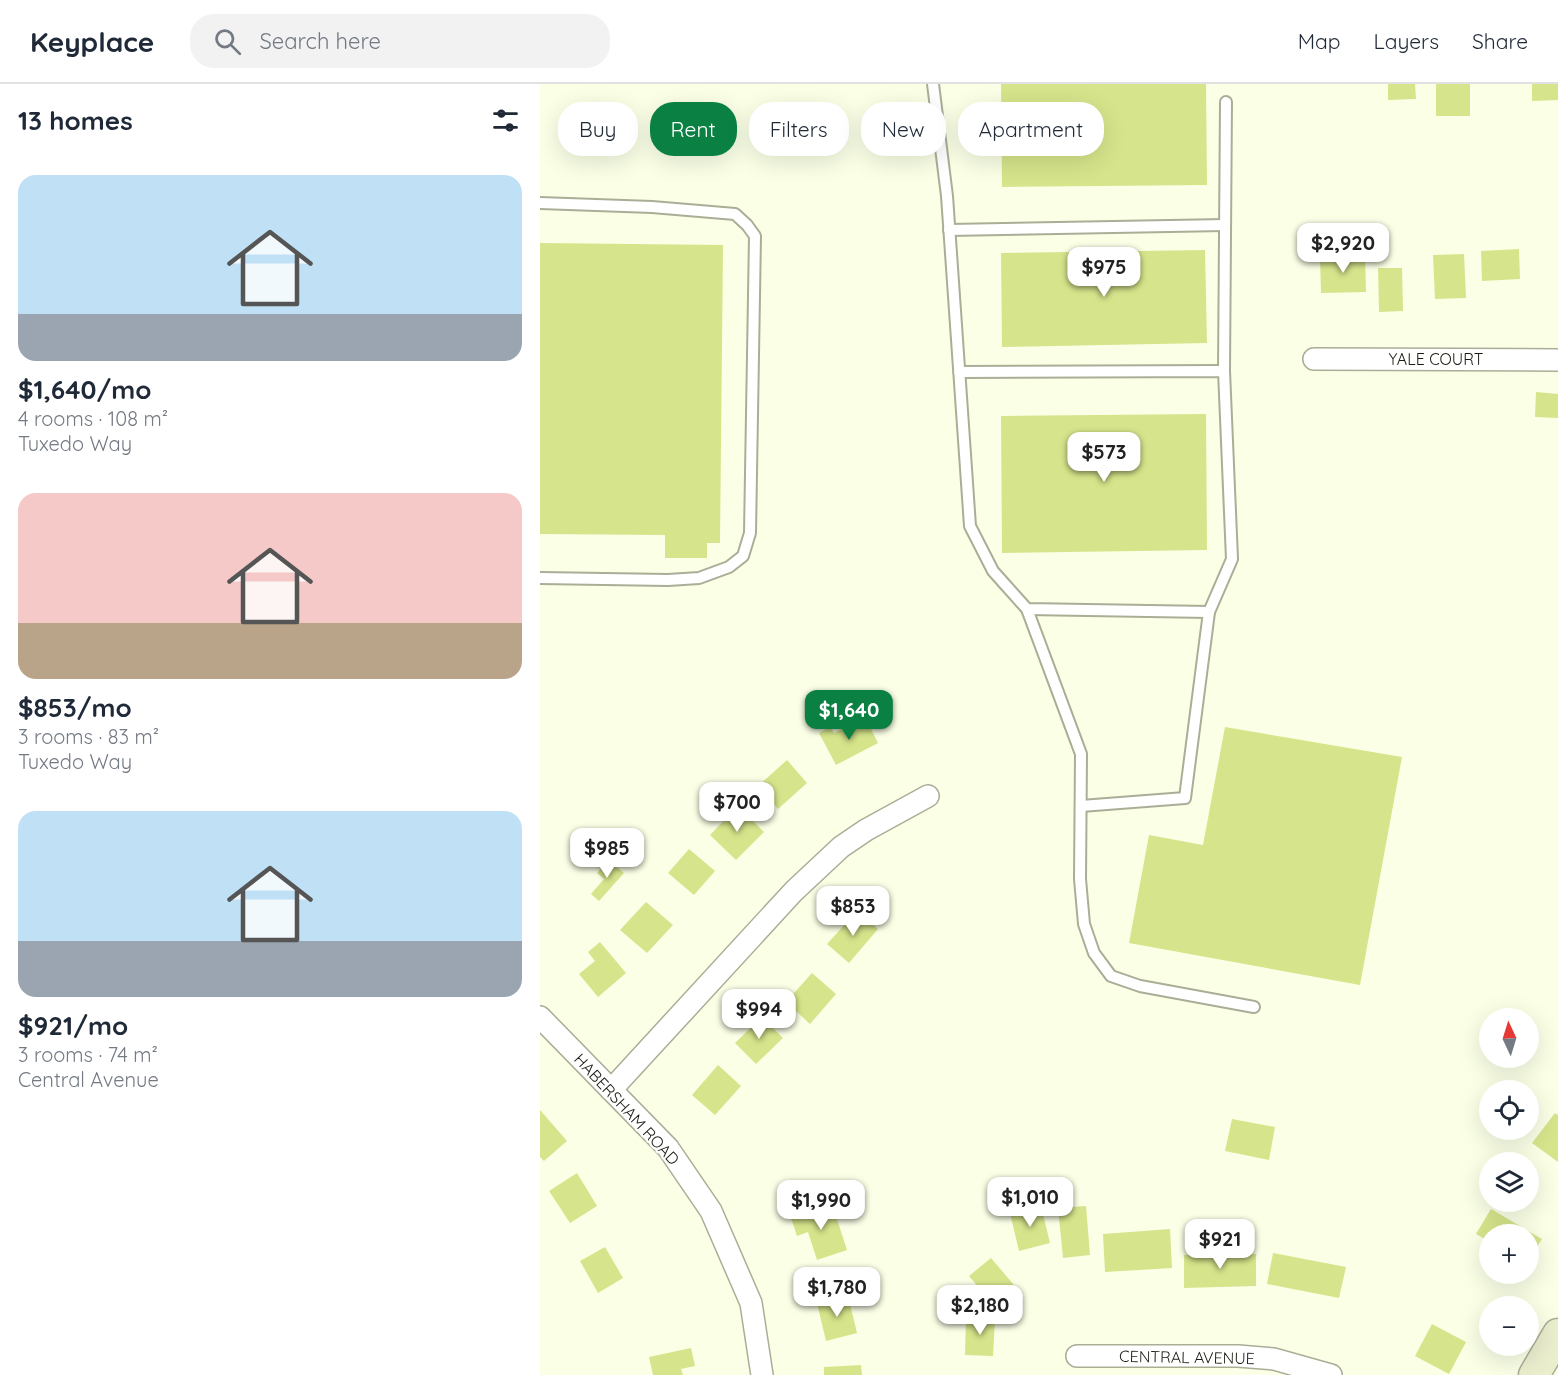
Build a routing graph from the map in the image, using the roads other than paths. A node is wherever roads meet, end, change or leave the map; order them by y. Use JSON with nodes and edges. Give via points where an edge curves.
{"nodes":[{"id":1,"x":933,"y":84,"type":"edge"},
{"id":2,"x":1226,"y":102,"type":"dead end"},
{"id":3,"x":540,"y":203,"type":"edge"},
{"id":4,"x":1225,"y":225,"type":"junction"},
{"id":5,"x":949,"y":230,"type":"junction"},
{"id":6,"x":1314,"y":359,"type":"dead end"},
{"id":7,"x":1558,"y":360,"type":"edge"},
{"id":8,"x":1224,"y":371,"type":"junction"},
{"id":9,"x":959,"y":372,"type":"junction"},
{"id":10,"x":540,"y":578,"type":"edge"},
{"id":11,"x":1027,"y":609,"type":"junction"},
{"id":12,"x":1209,"y":612,"type":"junction"},
{"id":13,"x":928,"y":796,"type":"dead end"},
{"id":14,"x":1081,"y":806,"type":"junction"},
{"id":15,"x":1254,"y":1007,"type":"dead end"},
{"id":16,"x":540,"y":1017,"type":"edge"},
{"id":17,"x":611,"y":1090,"type":"junction"},
{"id":18,"x":1558,"y":1334,"type":"edge"},
{"id":19,"x":1077,"y":1356,"type":"dead end"},
{"id":20,"x":762,"y":1375,"type":"edge"},
{"id":21,"x":1331,"y":1375,"type":"edge"},
{"id":22,"x":1534,"y":1375,"type":"edge"}],
"edges":[{"from":1,"to":5,"type":"lane"},
{"from":2,"to":4,"type":"lane"},
{"from":3,"to":10,"type":"lane","via":[[735,214],[755,236],[750,533],[743,556],[729,567],[699,578]]},
{"from":4,"to":5,"type":"lane"},
{"from":4,"to":8,"type":"lane"},
{"from":5,"to":9,"type":"lane"},
{"from":6,"to":7,"type":"street","name":"YALE COURT"},
{"from":8,"to":9,"type":"lane"},
{"from":8,"to":12,"type":"lane","via":[[1232,559]]},
{"from":9,"to":11,"type":"lane","via":[[970,526],[993,571]]},
{"from":11,"to":12,"type":"lane"},
{"from":11,"to":14,"type":"lane","via":[[1082,754]]},
{"from":12,"to":14,"type":"lane","via":[[1185,798]]},
{"from":13,"to":17,"type":"street","via":[[866,830],[794,891]]},
{"from":14,"to":15,"type":"lane","via":[[1084,924],[1094,953],[1111,976],[1140,986]]},
{"from":16,"to":17,"type":"street","name":"HABERSHAM ROAD"},
{"from":17,"to":20,"type":"street","name":"HABERSHAM ROAD","via":[[668,1148],[711,1211],[751,1303]]},
{"from":18,"to":22,"type":"street"},
{"from":19,"to":21,"type":"street","name":"CENTRAL AVENUE","via":[[1238,1356],[1274,1359]]}]}
